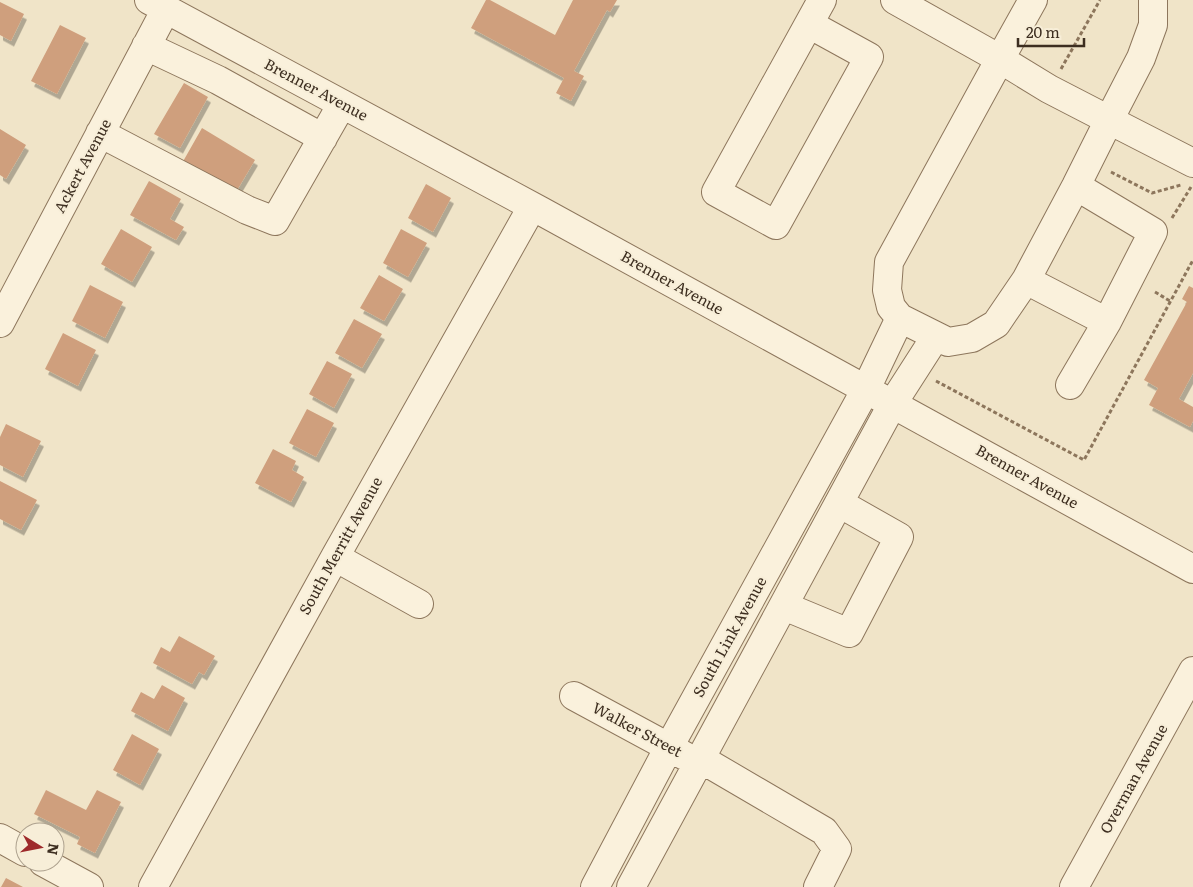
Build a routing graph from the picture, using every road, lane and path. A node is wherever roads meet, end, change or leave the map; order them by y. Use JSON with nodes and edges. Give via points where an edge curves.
{"nodes":[{"id":1,"x":822,"y":0,"type":"edge"},
{"id":2,"x":895,"y":0,"type":"edge"},
{"id":3,"x":1033,"y":0,"type":"edge"},
{"id":4,"x":1100,"y":0,"type":"edge"},
{"id":5,"x":1154,"y":0,"type":"edge"},
{"id":6,"x":158,"y":5,"type":"edge"},
{"id":7,"x":810,"y":24,"type":"junction"},
{"id":8,"x":146,"y":46,"type":"junction"},
{"id":9,"x":1000,"y":59,"type":"junction"},
{"id":10,"x":1060,"y":71,"type":"dead end"},
{"id":11,"x":342,"y":104,"type":"junction"},
{"id":12,"x":1109,"y":120,"type":"junction"},
{"id":13,"x":100,"y":133,"type":"junction"},
{"id":14,"x":322,"y":138,"type":"junction"},
{"id":15,"x":1103,"y":168,"type":"dead end"},
{"id":16,"x":1192,"y":179,"type":"edge"},
{"id":17,"x":1076,"y":186,"type":"junction"},
{"id":18,"x":532,"y":207,"type":"junction"},
{"id":19,"x":1170,"y":221,"type":"dead end"},
{"id":20,"x":1026,"y":280,"type":"junction"},
{"id":21,"x":1155,"y":292,"type":"dead end"},
{"id":22,"x":1170,"y":301,"type":"dead end"},
{"id":23,"x":900,"y":318,"type":"junction"},
{"id":24,"x":1107,"y":322,"type":"junction"},
{"id":25,"x":0,"y":323,"type":"edge"},
{"id":26,"x":936,"y":336,"type":"junction"},
{"id":27,"x":1070,"y":385,"type":"dead end"},
{"id":28,"x":866,"y":389,"type":"junction"},
{"id":29,"x":893,"y":403,"type":"junction"},
{"id":30,"x":839,"y":503,"type":"junction"},
{"id":31,"x":335,"y":557,"type":"junction"},
{"id":32,"x":1193,"y":569,"type":"edge"},
{"id":33,"x":419,"y":604,"type":"dead end"},
{"id":34,"x":784,"y":606,"type":"junction"},
{"id":35,"x":1193,"y":671,"type":"edge"},
{"id":36,"x":574,"y":696,"type":"dead end"},
{"id":37,"x":669,"y":747,"type":"junction"},
{"id":38,"x":700,"y":762,"type":"junction"},
{"id":39,"x":0,"y":838,"type":"edge"},
{"id":40,"x":15,"y":846,"type":"edge"},
{"id":41,"x":62,"y":872,"type":"edge"},
{"id":42,"x":89,"y":887,"type":"edge"},
{"id":43,"x":153,"y":887,"type":"edge"},
{"id":44,"x":595,"y":887,"type":"edge"},
{"id":45,"x":632,"y":887,"type":"edge"},
{"id":46,"x":818,"y":887,"type":"edge"},
{"id":47,"x":1074,"y":887,"type":"edge"}],
"edges":[{"from":1,"to":7,"type":"street"},
{"from":2,"to":9,"type":"street"},
{"from":3,"to":9,"type":"street"},
{"from":4,"to":10,"type":"path"},
{"from":5,"to":12,"type":"street","via":[[1153,25],[1141,58]]},
{"from":6,"to":8,"type":"street","name":"Ackert Avenue"},
{"from":6,"to":11,"type":"street","name":"Brenner Avenue"},
{"from":7,"to":7,"type":"street","via":[[716,192],[776,225],[869,57]]},
{"from":8,"to":13,"type":"street","name":"Ackert Avenue"},
{"from":8,"to":14,"type":"street","via":[[218,80]]},
{"from":9,"to":12,"type":"street"},
{"from":9,"to":23,"type":"street","via":[[889,262],[887,290],[891,306]]},
{"from":11,"to":14,"type":"street"},
{"from":11,"to":18,"type":"street","name":"Brenner Avenue"},
{"from":12,"to":16,"type":"street"},
{"from":12,"to":17,"type":"street"},
{"from":13,"to":14,"type":"street","via":[[247,210],[275,221]]},
{"from":13,"to":25,"type":"street","name":"Ackert Avenue"},
{"from":15,"to":16,"type":"path","via":[[1152,193],[1187,184]]},
{"from":16,"to":19,"type":"path"},
{"from":17,"to":20,"type":"street"},
{"from":17,"to":24,"type":"street","via":[[1153,232]]},
{"from":18,"to":28,"type":"street","name":"Brenner Avenue"},
{"from":18,"to":31,"type":"street","name":"South Merritt Avenue"},
{"from":20,"to":24,"type":"street"},
{"from":20,"to":26,"type":"street","via":[[996,324],[972,338],[948,342]]},
{"from":21,"to":22,"type":"path"},
{"from":23,"to":26,"type":"street"},
{"from":23,"to":28,"type":"street","name":"South Link Avenue"},
{"from":24,"to":27,"type":"street"},
{"from":26,"to":29,"type":"street"},
{"from":28,"to":29,"type":"street","name":"Brenner Avenue"},
{"from":28,"to":37,"type":"street","name":"South Link Avenue"},
{"from":29,"to":30,"type":"street"},
{"from":29,"to":32,"type":"street","name":"Brenner Avenue"},
{"from":30,"to":34,"type":"street"},
{"from":30,"to":34,"type":"street","via":[[899,537],[849,633]]},
{"from":31,"to":33,"type":"street"},
{"from":31,"to":43,"type":"street","name":"South Merritt Avenue"},
{"from":34,"to":38,"type":"street"},
{"from":35,"to":47,"type":"street","name":"Overman Avenue"},
{"from":36,"to":37,"type":"street","name":"Walker Street"},
{"from":37,"to":38,"type":"street","name":"Walker Street"},
{"from":37,"to":44,"type":"street","name":"South Link Avenue"},
{"from":38,"to":45,"type":"street"},
{"from":38,"to":46,"type":"street","name":"Walker Street","via":[[824,831],[837,850]]},
{"from":39,"to":40,"type":"street"},
{"from":41,"to":42,"type":"street"}]}
